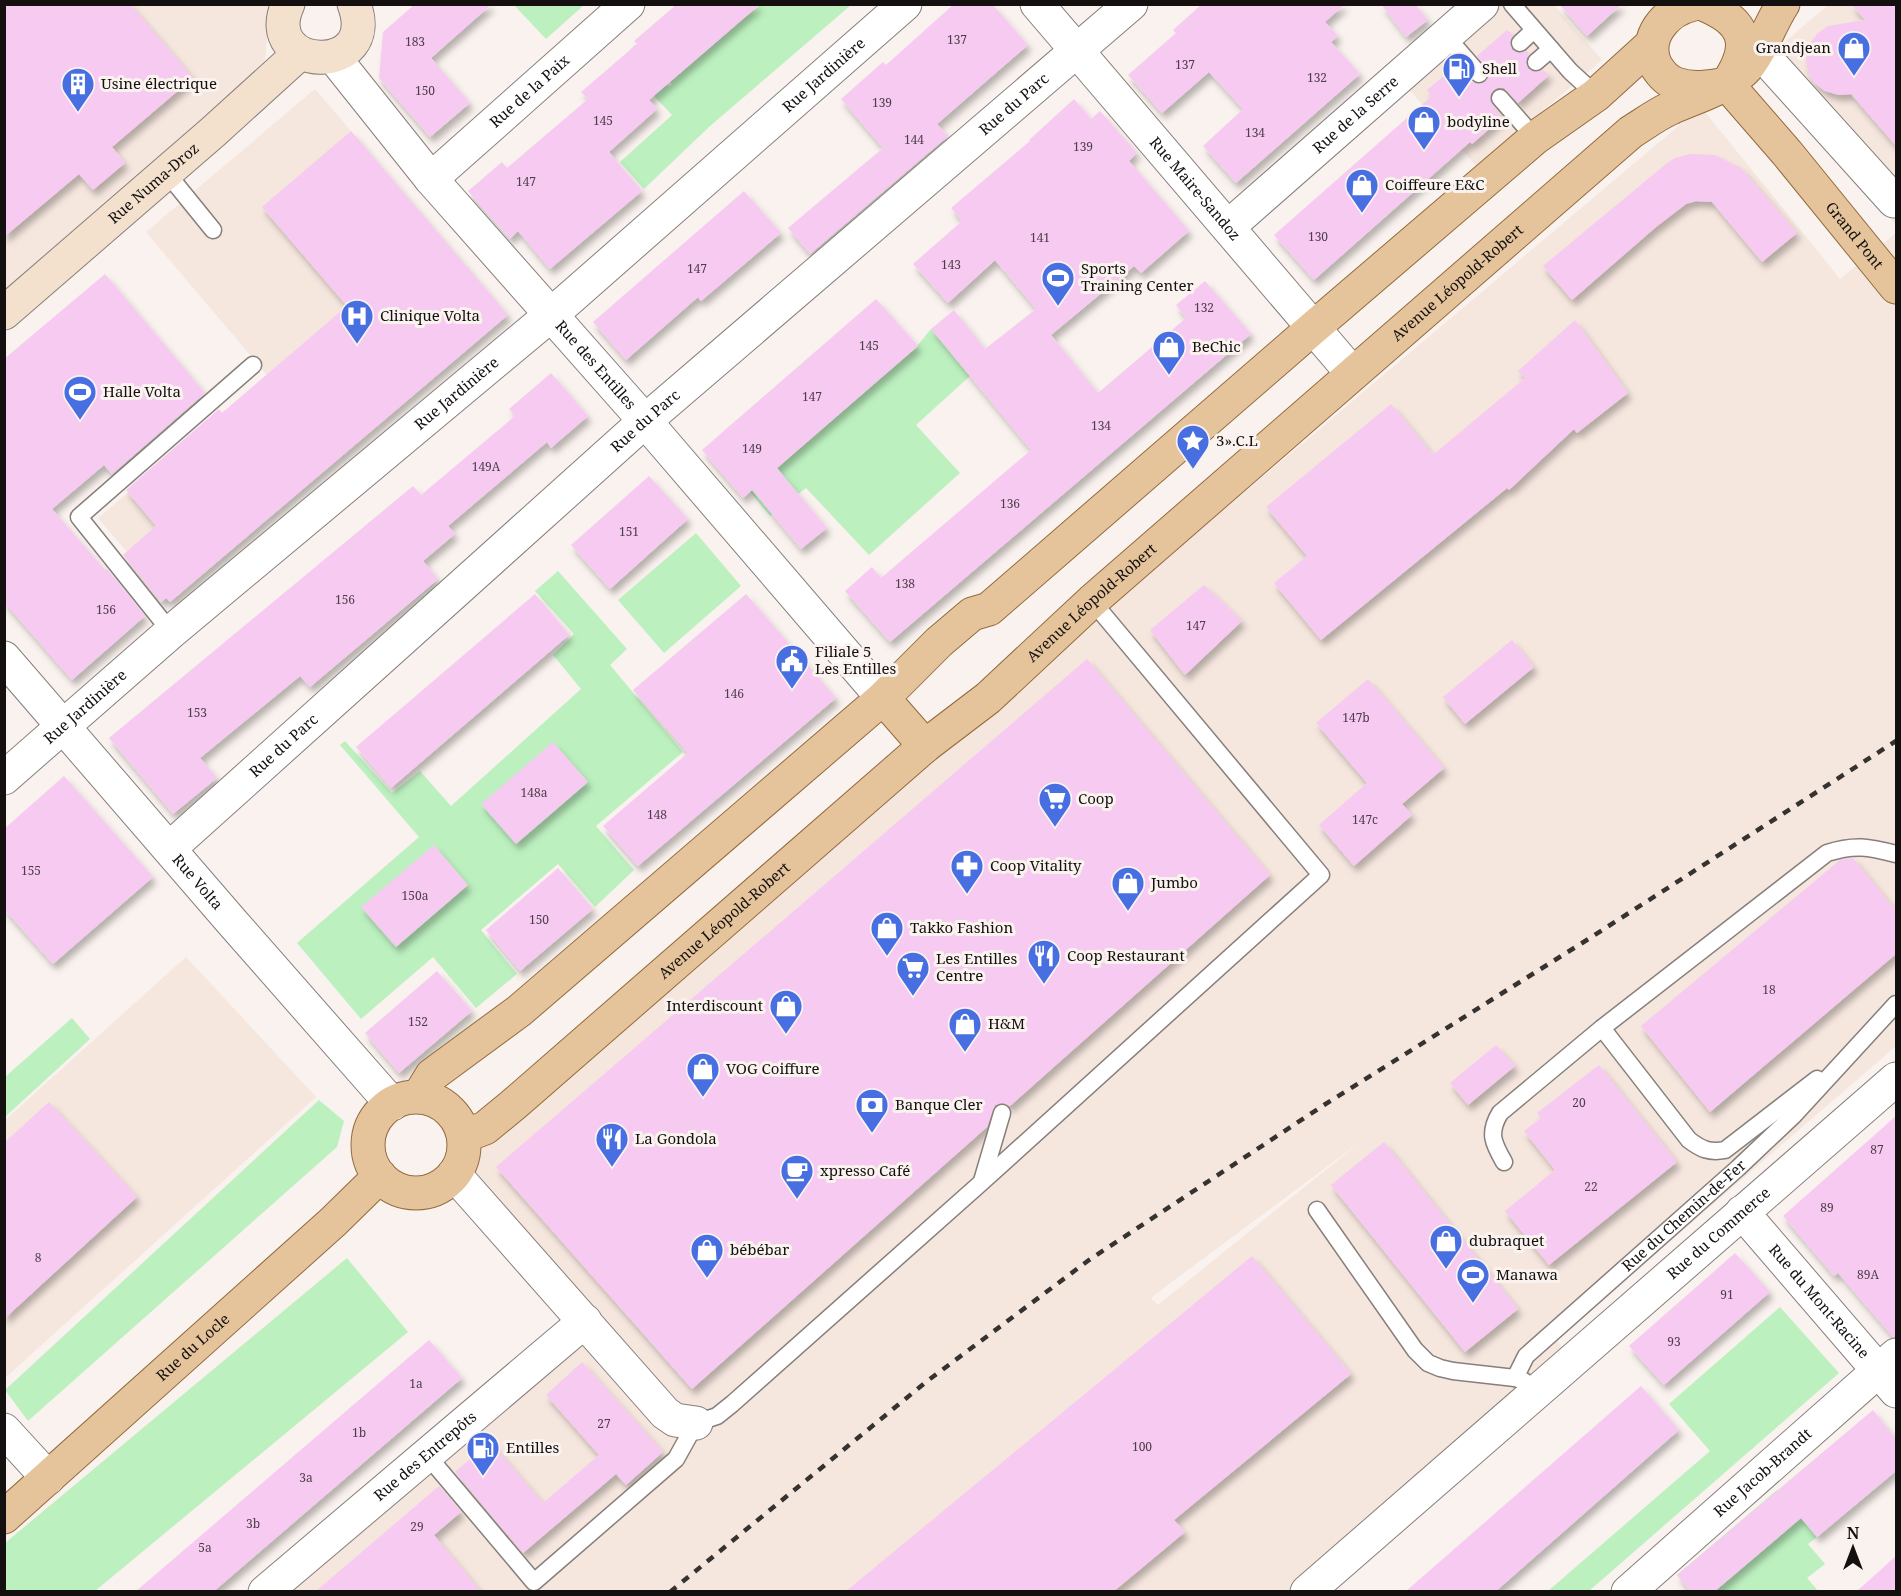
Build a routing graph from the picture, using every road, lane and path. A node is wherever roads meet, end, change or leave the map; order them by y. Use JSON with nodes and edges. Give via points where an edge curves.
{"nodes":[{"id":1,"x":288,"y":4,"type":"edge"},
{"id":2,"x":354,"y":4,"type":"edge"},
{"id":3,"x":628,"y":4,"type":"edge"},
{"id":4,"x":904,"y":4,"type":"edge"},
{"id":5,"x":1037,"y":4,"type":"edge"},
{"id":6,"x":1131,"y":4,"type":"edge"},
{"id":7,"x":1482,"y":4,"type":"edge"},
{"id":8,"x":1512,"y":4,"type":"edge"},
{"id":9,"x":1694,"y":4,"type":"edge"},
{"id":10,"x":1703,"y":4,"type":"edge"},
{"id":11,"x":1783,"y":4,"type":"edge"},
{"id":12,"x":1534,"y":30,"type":"junction"},
{"id":13,"x":1446,"y":36,"type":"junction"},
{"id":14,"x":1520,"y":43,"type":"dead end"},
{"id":15,"x":1651,"y":45,"type":"junction"},
{"id":16,"x":1551,"y":49,"type":"junction"},
{"id":17,"x":1076,"y":50,"type":"junction"},
{"id":18,"x":1758,"y":50,"type":"junction"},
{"id":19,"x":300,"y":53,"type":"junction"},
{"id":20,"x":336,"y":55,"type":"junction"},
{"id":21,"x":1536,"y":62,"type":"dead end"},
{"id":22,"x":1479,"y":74,"type":"dead end"},
{"id":23,"x":1727,"y":84,"type":"junction"},
{"id":24,"x":1596,"y":95,"type":"junction"},
{"id":25,"x":1500,"y":98,"type":"dead end"},
{"id":26,"x":1535,"y":138,"type":"junction"},
{"id":27,"x":166,"y":172,"type":"junction"},
{"id":28,"x":430,"y":179,"type":"junction"},
{"id":29,"x":1896,"y":199,"type":"edge"},
{"id":30,"x":1228,"y":226,"type":"junction"},
{"id":31,"x":213,"y":230,"type":"dead end"},
{"id":32,"x":1896,"y":288,"type":"edge"},
{"id":33,"x":4,"y":313,"type":"edge"},
{"id":34,"x":552,"y":314,"type":"junction"},
{"id":35,"x":1313,"y":328,"type":"junction"},
{"id":36,"x":253,"y":366,"type":"dead end"},
{"id":37,"x":1352,"y":373,"type":"junction"},
{"id":38,"x":645,"y":421,"type":"junction"},
{"id":39,"x":1092,"y":601,"type":"junction"},
{"id":40,"x":171,"y":632,"type":"junction"},
{"id":41,"x":4,"y":658,"type":"edge"},
{"id":42,"x":883,"y":698,"type":"junction"},
{"id":43,"x":63,"y":726,"type":"junction"},
{"id":44,"x":925,"y":747,"type":"junction"},
{"id":45,"x":4,"y":778,"type":"edge"},
{"id":46,"x":170,"y":848,"type":"junction"},
{"id":47,"x":1896,"y":854,"type":"edge"},
{"id":48,"x":1896,"y":1004,"type":"edge"},
{"id":49,"x":1602,"y":1028,"type":"junction"},
{"id":50,"x":1854,"y":1052,"type":"junction"},
{"id":51,"x":1896,"y":1079,"type":"edge"},
{"id":52,"x":405,"y":1100,"type":"junction"},
{"id":53,"x":1002,"y":1113,"type":"dead end"},
{"id":54,"x":464,"y":1136,"type":"junction"},
{"id":55,"x":1504,"y":1162,"type":"dead end"},
{"id":56,"x":454,"y":1174,"type":"junction"},
{"id":57,"x":380,"y":1176,"type":"junction"},
{"id":58,"x":982,"y":1182,"type":"junction"},
{"id":59,"x":1317,"y":1210,"type":"dead end"},
{"id":60,"x":1742,"y":1212,"type":"junction"},
{"id":61,"x":585,"y":1321,"type":"junction"},
{"id":62,"x":1890,"y":1372,"type":"edge"},
{"id":63,"x":1528,"y":1382,"type":"junction"},
{"id":64,"x":696,"y":1423,"type":"junction"},
{"id":65,"x":4,"y":1430,"type":"edge"},
{"id":66,"x":426,"y":1454,"type":"junction"},
{"id":67,"x":48,"y":1478,"type":"junction"},
{"id":68,"x":4,"y":1517,"type":"edge"},
{"id":69,"x":265,"y":1592,"type":"edge"},
{"id":70,"x":1307,"y":1592,"type":"edge"},
{"id":71,"x":1628,"y":1592,"type":"edge"}],
"edges":[{"from":1,"to":19,"type":"main road","via":[[284,29]]},
{"from":2,"to":20,"type":"main road","via":[[358,26],[354,38]]},
{"from":3,"to":28,"type":"street","name":"Rue de la Paix"},
{"from":4,"to":34,"type":"street","name":"Rue Jardinière"},
{"from":5,"to":17,"type":"street","name":"Rue Maire-Sandoz"},
{"from":6,"to":17,"type":"street","name":"Rue du Parc"},
{"from":7,"to":13,"type":"street","name":"Rue de la Serre"},
{"from":8,"to":12,"type":"lane"},
{"from":9,"to":15,"type":"main road","via":[[1663,21]]},
{"from":10,"to":23,"type":"main road","via":[[1728,17],[1742,37],[1742,53]]},
{"from":11,"to":18,"type":"main road","name":"Avenue Léopold-Robert"},
{"from":12,"to":14,"type":"lane"},
{"from":12,"to":16,"type":"lane"},
{"from":13,"to":22,"type":"lane"},
{"from":13,"to":30,"type":"street","name":"Rue de la Serre"},
{"from":15,"to":23,"type":"main road","via":[[1653,60],[1669,81],[1695,88]]},
{"from":15,"to":24,"type":"main road"},
{"from":16,"to":21,"type":"lane"},
{"from":16,"to":24,"type":"lane"},
{"from":17,"to":30,"type":"street","name":"Rue Maire-Sandoz"},
{"from":17,"to":38,"type":"street","name":"Rue du Parc"},
{"from":18,"to":23,"type":"main road","name":"Avenue Léopold-Robert","via":[[1748,67]]},
{"from":18,"to":29,"type":"street"},
{"from":19,"to":20,"type":"main road","via":[[318,58]]},
{"from":19,"to":27,"type":"main road","name":"Rue Numa-Droz"},
{"from":20,"to":28,"type":"street","name":"Rue des Entilles"},
{"from":23,"to":32,"type":"main road","name":"Grand Pont"},
{"from":23,"to":37,"type":"main road","name":"Avenue Léopold-Robert","via":[[1669,109],[1631,132]]},
{"from":24,"to":26,"type":"main road"},
{"from":25,"to":26,"type":"lane"},
{"from":26,"to":35,"type":"main road"},
{"from":27,"to":31,"type":"lane"},
{"from":27,"to":33,"type":"main road","name":"Rue Numa-Droz"},
{"from":28,"to":34,"type":"street","name":"Rue des Entilles"},
{"from":30,"to":35,"type":"street","name":"Rue Maire-Sandoz"},
{"from":34,"to":38,"type":"street","name":"Rue des Entilles"},
{"from":34,"to":40,"type":"street","name":"Rue Jardinière"},
{"from":35,"to":37,"type":"street","name":"Rue Maire-Sandoz"},
{"from":35,"to":42,"type":"main road","via":[[989,609],[972,614],[939,642]]},
{"from":36,"to":40,"type":"lane","via":[[79,518]]},
{"from":37,"to":39,"type":"main road","name":"Avenue Léopold-Robert"},
{"from":38,"to":42,"type":"street","name":"Rue des Entilles"},
{"from":38,"to":46,"type":"street","name":"Rue du Parc"},
{"from":39,"to":44,"type":"main road","name":"Avenue Léopold-Robert","via":[[988,698]]},
{"from":39,"to":58,"type":"lane","via":[[1321,875]]},
{"from":40,"to":43,"type":"street","name":"Rue Jardinière"},
{"from":41,"to":43,"type":"street","name":"Rue Volta"},
{"from":42,"to":44,"type":"main road"},
{"from":42,"to":52,"type":"main road","via":[[519,1011],[432,1075]]},
{"from":43,"to":45,"type":"street","name":"Rue Jardinière"},
{"from":43,"to":46,"type":"street","name":"Rue Volta"},
{"from":44,"to":54,"type":"main road","name":"Avenue Léopold-Robert","via":[[513,1105],[485,1128]]},
{"from":46,"to":52,"type":"street","name":"Rue Volta","via":[[231,922]]},
{"from":47,"to":49,"type":"lane","via":[[1865,846],[1845,847],[1827,854]]},
{"from":48,"to":50,"type":"lane","name":"Rue du Chemin-de-Fer"},
{"from":49,"to":50,"type":"lane","name":"Rue du Chemin-de-Fer","via":[[1689,1140],[1713,1153],[1725,1150]]},
{"from":49,"to":55,"type":"lane","via":[[1500,1113],[1492,1136]]},
{"from":50,"to":63,"type":"lane","name":"Rue du Chemin-de-Fer","via":[[1738,1168],[1526,1356]]},
{"from":51,"to":60,"type":"street","name":"Rue du Commerce"},
{"from":52,"to":54,"type":"main road","via":[[431,1099],[443,1104],[453,1113]]},
{"from":52,"to":57,"type":"main road","via":[[382,1111],[370,1131],[369,1155]]},
{"from":53,"to":58,"type":"lane"},
{"from":54,"to":56,"type":"main road","via":[[464,1156]]},
{"from":56,"to":57,"type":"main road","via":[[435,1189],[412,1193],[389,1185]]},
{"from":56,"to":61,"type":"street"},
{"from":57,"to":67,"type":"main road","name":"Rue du Locle"},
{"from":58,"to":64,"type":"lane","via":[[732,1404],[717,1416]]},
{"from":59,"to":63,"type":"lane","via":[[1428,1363],[1454,1371]]},
{"from":60,"to":62,"type":"street","name":"Rue du Mont-Racine"},
{"from":60,"to":63,"type":"street","name":"Rue du Commerce"},
{"from":61,"to":64,"type":"street","via":[[665,1413],[675,1420]]},
{"from":61,"to":66,"type":"street","name":"Rue des Entrepôts"},
{"from":62,"to":71,"type":"street","name":"Rue Jacob-Brandt"},
{"from":63,"to":70,"type":"street","name":"Rue du Commerce"},
{"from":64,"to":66,"type":"lane","via":[[675,1459],[534,1582]]},
{"from":65,"to":67,"type":"street"},
{"from":66,"to":69,"type":"street","name":"Rue des Entrepôts"},
{"from":67,"to":68,"type":"main road","name":"Rue du Locle"}]}
